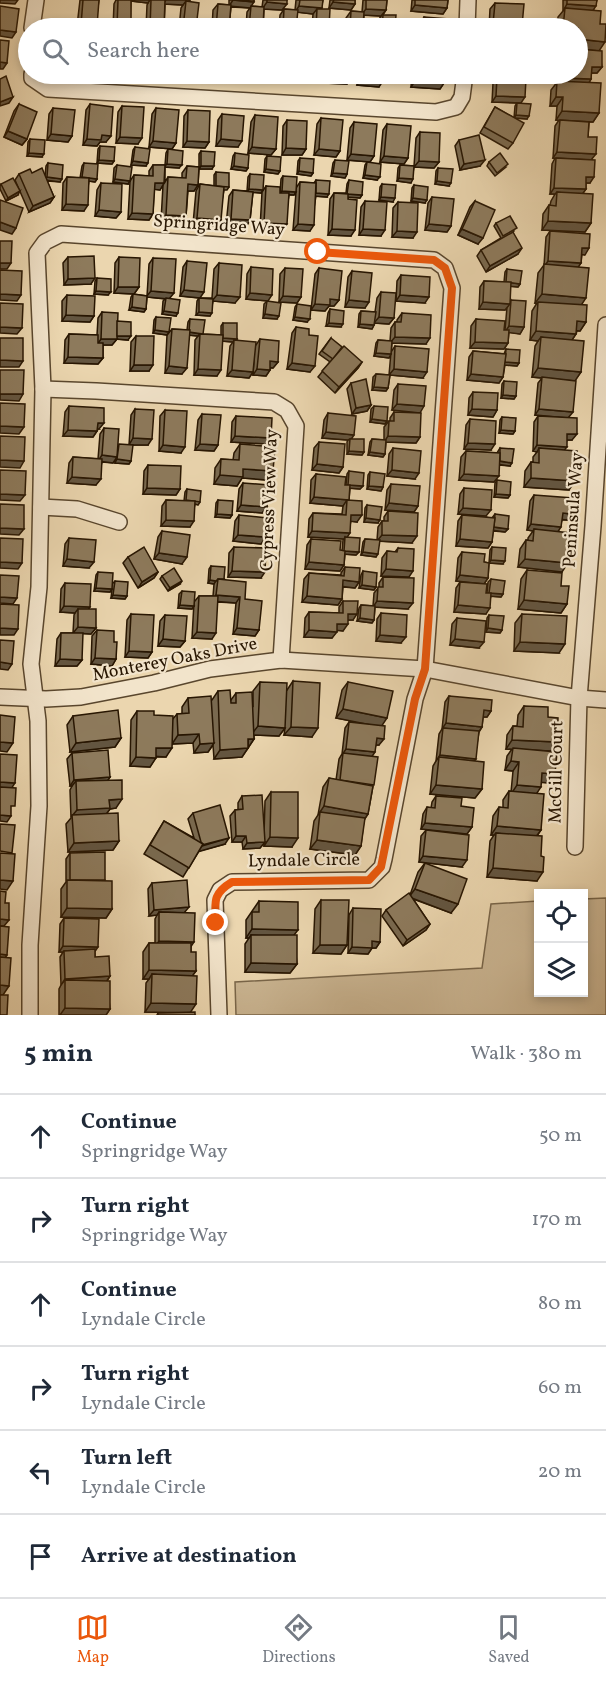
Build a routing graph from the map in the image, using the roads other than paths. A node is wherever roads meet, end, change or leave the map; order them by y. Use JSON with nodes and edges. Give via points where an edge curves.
{"nodes":[{"id":1,"x":36,"y":0,"type":"edge"},
{"id":2,"x":468,"y":0,"type":"edge"},
{"id":3,"x":33,"y":18,"type":"edge"},
{"id":4,"x":467,"y":18,"type":"edge"},
{"id":5,"x":41,"y":84,"type":"edge"},
{"id":6,"x":464,"y":84,"type":"edge"},
{"id":7,"x":606,"y":326,"type":"edge"},
{"id":8,"x":605,"y":357,"type":"edge"},
{"id":9,"x":43,"y":389,"type":"junction"},
{"id":10,"x":40,"y":507,"type":"junction"},
{"id":11,"x":119,"y":522,"type":"dead end"},
{"id":12,"x":600,"y":526,"type":"edge"},
{"id":13,"x":280,"y":660,"type":"junction"},
{"id":14,"x":425,"y":669,"type":"junction"},
{"id":15,"x":0,"y":697,"type":"edge"},
{"id":16,"x":579,"y":698,"type":"junction"},
{"id":17,"x":34,"y":699,"type":"junction"},
{"id":18,"x":606,"y":700,"type":"edge"},
{"id":19,"x":575,"y":847,"type":"dead end"},
{"id":20,"x":30,"y":1015,"type":"edge"},
{"id":21,"x":219,"y":1015,"type":"edge"}],
"edges":[{"from":1,"to":3,"type":"street"},
{"from":2,"to":4,"type":"street"},
{"from":5,"to":6,"type":"street","via":[[48,89],[436,112],[456,107]]},
{"from":7,"to":8,"type":"street","name":"Peninsula Way"},
{"from":8,"to":12,"type":"street","name":"Peninsula Way"},
{"from":9,"to":10,"type":"street","name":"Springridge Way"},
{"from":9,"to":13,"type":"street","name":"Cypress View Way","via":[[274,402],[286,410],[296,426]]},
{"from":9,"to":14,"type":"street","name":"Springridge Way","via":[[37,253],[45,242],[62,234],[434,260],[445,268],[452,288]]},
{"from":10,"to":11,"type":"street","via":[[77,508]]},
{"from":10,"to":17,"type":"street","name":"Springridge Way","via":[[39,587],[31,664]]},
{"from":12,"to":16,"type":"street","name":"Peninsula Way"},
{"from":13,"to":14,"type":"street","name":"Monterey Oaks Drive"},
{"from":13,"to":17,"type":"street","name":"Monterey Oaks Drive","via":[[210,669],[81,697]]},
{"from":14,"to":16,"type":"street","name":"Monterey Oaks Drive"},
{"from":14,"to":21,"type":"street","name":"Lyndale Circle","via":[[415,699],[381,867],[369,880],[232,882],[220,890],[215,900]]},
{"from":15,"to":17,"type":"street","name":"Monterey Oaks Drive"},
{"from":16,"to":18,"type":"street","name":"Monterey Oaks Drive"},
{"from":16,"to":19,"type":"street","name":"McGill Court"},
{"from":17,"to":20,"type":"street","via":[[39,806],[30,945]]}]}
